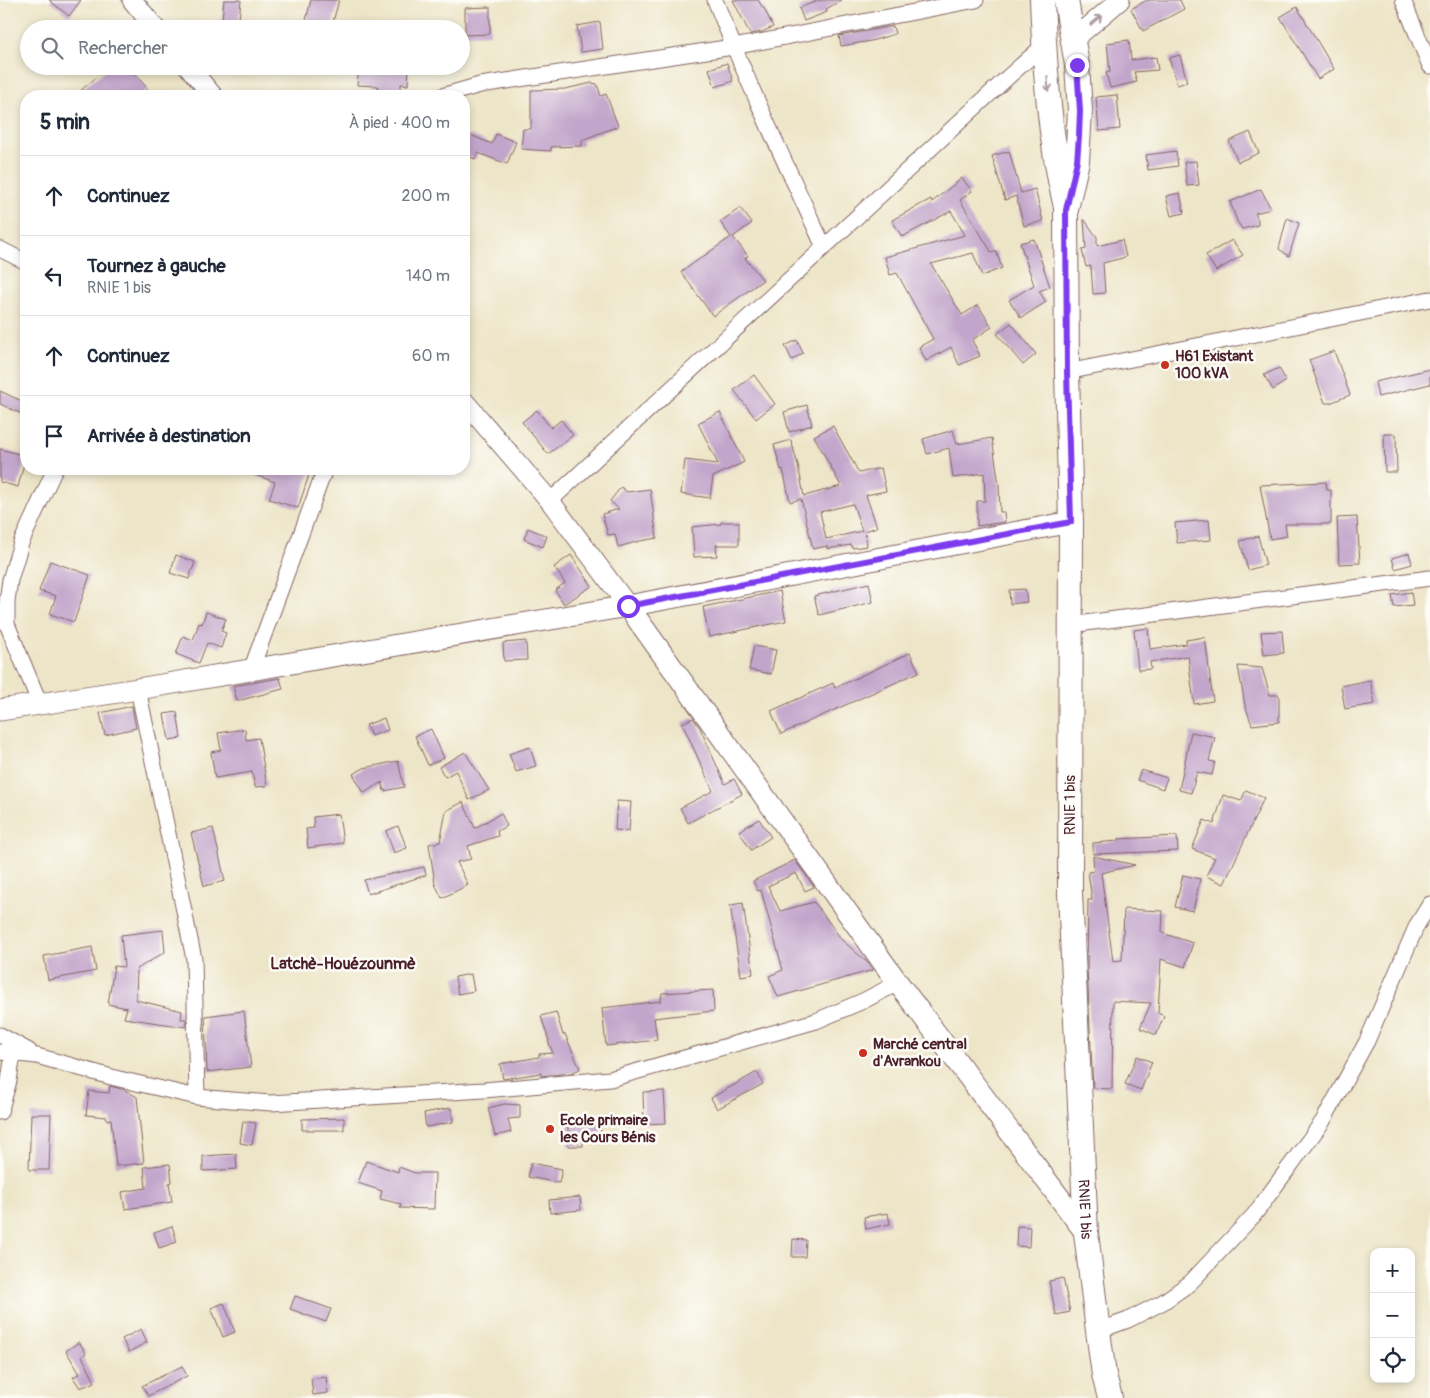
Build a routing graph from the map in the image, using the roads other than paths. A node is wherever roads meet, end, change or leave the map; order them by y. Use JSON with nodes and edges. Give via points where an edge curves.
{"nodes":[{"id":1,"x":132,"y":0,"type":"edge"},
{"id":2,"x":715,"y":0,"type":"edge"},
{"id":3,"x":976,"y":0,"type":"edge"},
{"id":4,"x":1042,"y":0,"type":"edge"},
{"id":5,"x":1120,"y":0,"type":"edge"},
{"id":6,"x":1403,"y":0,"type":"edge"},
{"id":7,"x":1070,"y":2,"type":"edge"},
{"id":8,"x":149,"y":20,"type":"edge"},
{"id":9,"x":1073,"y":40,"type":"junction"},
{"id":10,"x":1044,"y":45,"type":"junction"},
{"id":11,"x":733,"y":47,"type":"junction"},
{"id":12,"x":1430,"y":66,"type":"edge"},
{"id":13,"x":196,"y":75,"type":"edge"},
{"id":14,"x":208,"y":90,"type":"edge"},
{"id":15,"x":463,"y":90,"type":"edge"},
{"id":16,"x":1066,"y":210,"type":"junction"},
{"id":17,"x":824,"y":247,"type":"junction"},
{"id":18,"x":0,"y":248,"type":"edge"},
{"id":19,"x":20,"y":259,"type":"edge"},
{"id":20,"x":1430,"y":299,"type":"edge"},
{"id":21,"x":1067,"y":372,"type":"junction"},
{"id":22,"x":471,"y":420,"type":"edge"},
{"id":23,"x":52,"y":475,"type":"edge"},
{"id":24,"x":323,"y":475,"type":"edge"},
{"id":25,"x":550,"y":501,"type":"junction"},
{"id":26,"x":1071,"y":522,"type":"junction"},
{"id":27,"x":1430,"y":578,"type":"edge"},
{"id":28,"x":628,"y":606,"type":"junction"},
{"id":29,"x":1070,"y":625,"type":"junction"},
{"id":30,"x":251,"y":670,"type":"junction"},
{"id":31,"x":138,"y":689,"type":"junction"},
{"id":32,"x":40,"y":704,"type":"junction"},
{"id":33,"x":0,"y":710,"type":"edge"},
{"id":34,"x":1430,"y":904,"type":"edge"},
{"id":35,"x":898,"y":983,"type":"junction"},
{"id":36,"x":0,"y":1035,"type":"edge"},
{"id":37,"x":6,"y":1053,"type":"edge"},
{"id":38,"x":37,"y":1056,"type":"junction"},
{"id":39,"x":197,"y":1097,"type":"junction"},
{"id":40,"x":0,"y":1112,"type":"edge"},
{"id":41,"x":1086,"y":1233,"type":"junction"},
{"id":42,"x":1098,"y":1331,"type":"junction"},
{"id":43,"x":1110,"y":1398,"type":"edge"}],
"edges":[{"from":1,"to":8,"type":"street"},
{"from":2,"to":11,"type":"street"},
{"from":3,"to":11,"type":"street"},
{"from":4,"to":10,"type":"main road"},
{"from":9,"to":5,"type":"street","one_way":true},
{"from":6,"to":12,"type":"street"},
{"from":7,"to":9,"type":"main road"},
{"from":9,"to":16,"type":"main road","via":[[1080,111],[1079,136]]},
{"from":10,"to":16,"type":"main road","one_way":true,"via":[[1056,165]]},
{"from":10,"to":17,"type":"street"},
{"from":11,"to":15,"type":"street"},
{"from":11,"to":17,"type":"street"},
{"from":13,"to":14,"type":"street"},
{"from":16,"to":21,"type":"main road","name":"RNIE 1 bis"},
{"from":17,"to":25,"type":"street"},
{"from":18,"to":19,"type":"street"},
{"from":20,"to":21,"type":"street"},
{"from":21,"to":26,"type":"main road","name":"RNIE 1 bis"},
{"from":22,"to":25,"type":"street"},
{"from":23,"to":32,"type":"street","via":[[21,543],[7,601],[7,624]]},
{"from":24,"to":30,"type":"street"},
{"from":25,"to":28,"type":"street"},
{"from":26,"to":28,"type":"main road"},
{"from":26,"to":29,"type":"main road","name":"RNIE 1 bis"},
{"from":27,"to":29,"type":"street"},
{"from":28,"to":30,"type":"main road"},
{"from":28,"to":35,"type":"main road"},
{"from":29,"to":41,"type":"main road","name":"RNIE 1 bis","via":[[1070,893]]},
{"from":30,"to":31,"type":"main road"},
{"from":31,"to":32,"type":"main road"},
{"from":31,"to":39,"type":"street","via":[[194,959]]},
{"from":32,"to":33,"type":"main road"},
{"from":34,"to":42,"type":"street","via":[[1417,925],[1366,1041],[1322,1121],[1254,1215],[1190,1283],[1128,1320]]},
{"from":35,"to":39,"type":"street","via":[[816,1021],[610,1079],[271,1103]]},
{"from":35,"to":41,"type":"main road"},
{"from":36,"to":38,"type":"street"},
{"from":37,"to":38,"type":"street"},
{"from":37,"to":40,"type":"street","via":[[9,1081]]},
{"from":38,"to":39,"type":"street"},
{"from":41,"to":42,"type":"main road","name":"RNIE 1 bis"},
{"from":42,"to":43,"type":"main road","name":"RNIE 1 bis"}]}
